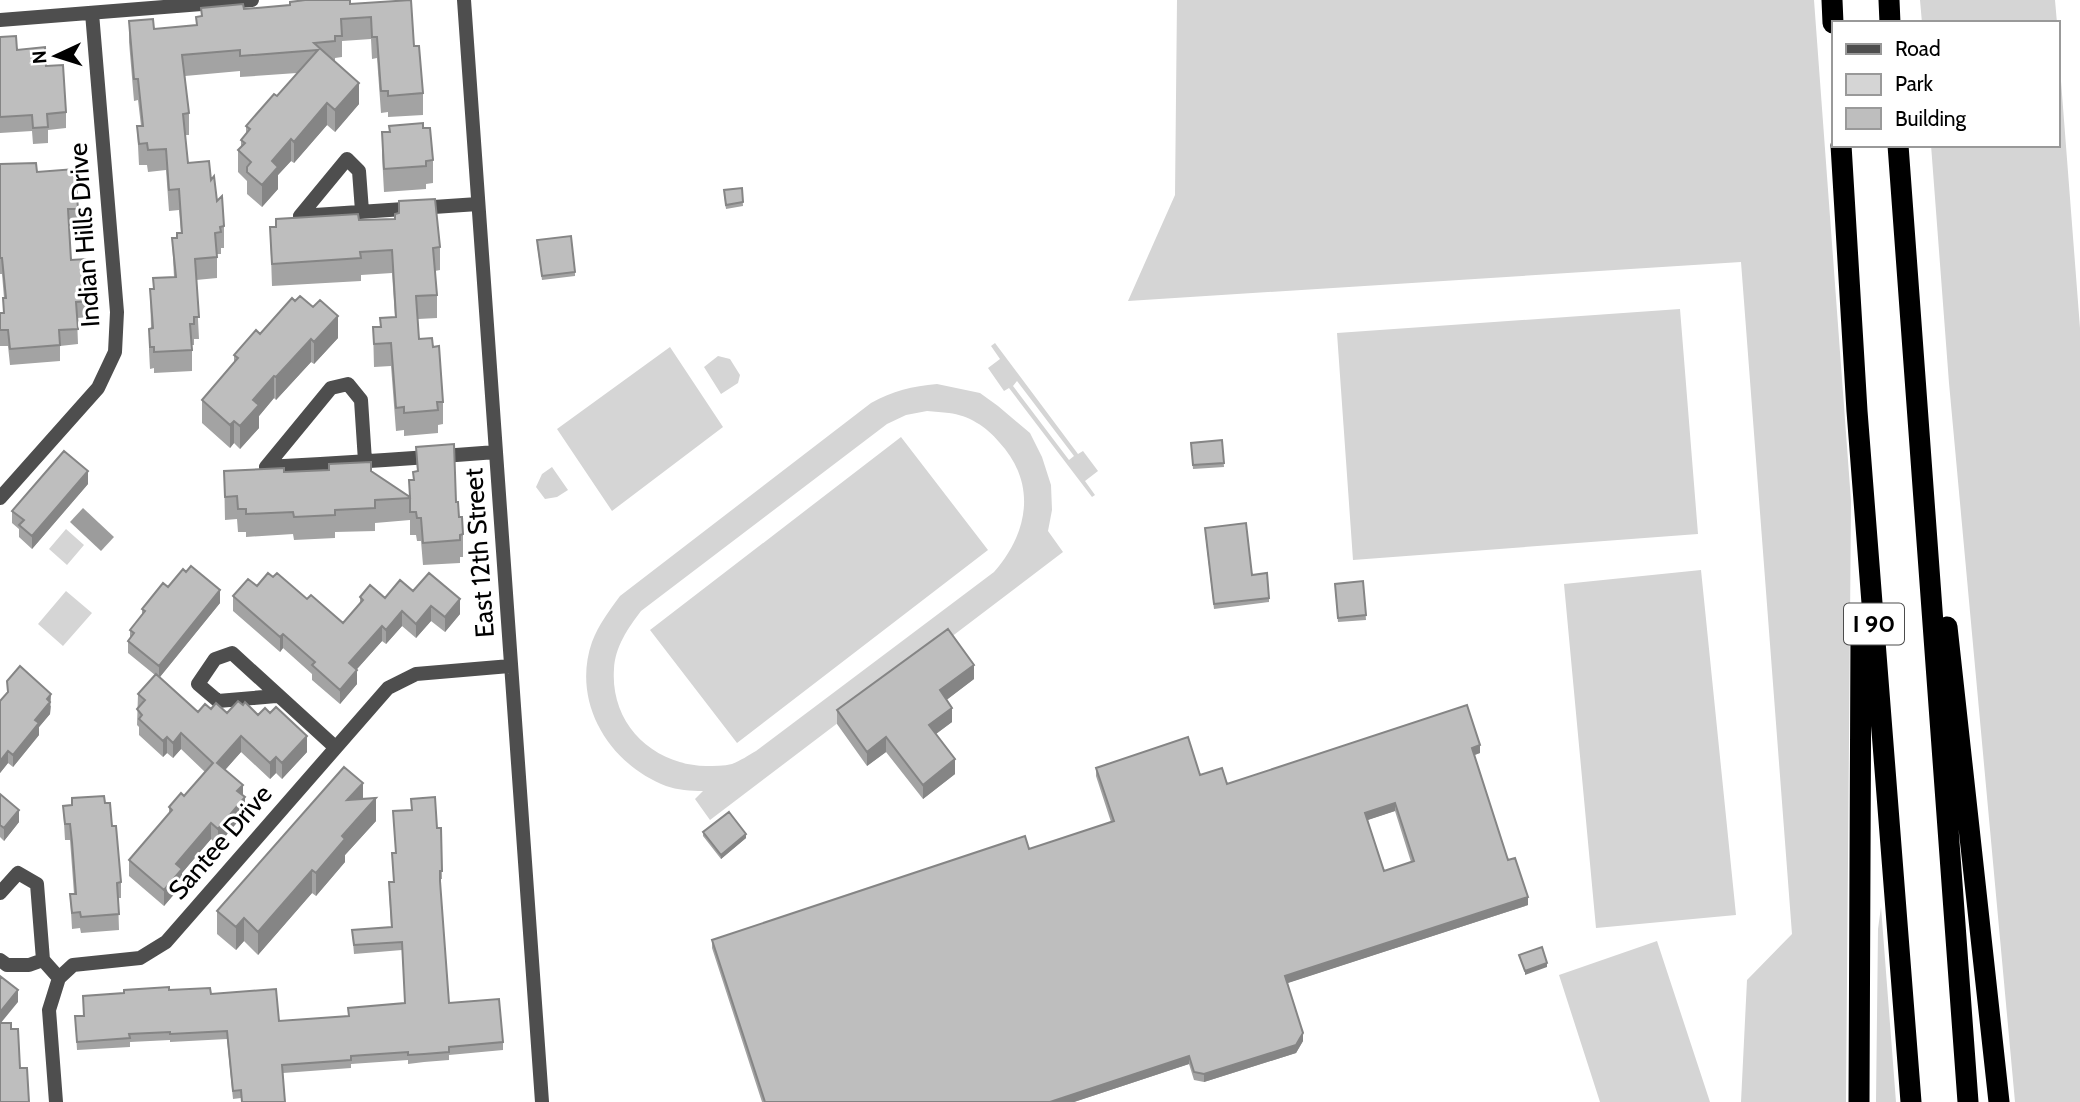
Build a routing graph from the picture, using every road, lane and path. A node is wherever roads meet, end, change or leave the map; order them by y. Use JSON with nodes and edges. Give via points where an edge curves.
{"nodes":[{"id":1,"x":252,"y":0,"type":"edge"},
{"id":2,"x":464,"y":0,"type":"edge"},
{"id":3,"x":1832,"y":0,"type":"edge"},
{"id":4,"x":1889,"y":0,"type":"edge"},
{"id":5,"x":92,"y":13,"type":"junction"},
{"id":6,"x":0,"y":20,"type":"edge"},
{"id":7,"x":1833,"y":21,"type":"edge"},
{"id":8,"x":1890,"y":21,"type":"edge"},
{"id":9,"x":1841,"y":147,"type":"edge"},
{"id":10,"x":1898,"y":147,"type":"edge"},
{"id":11,"x":478,"y":204,"type":"junction"},
{"id":12,"x":362,"y":211,"type":"junction"},
{"id":13,"x":1905,"y":241,"type":"junction"},
{"id":14,"x":1857,"y":411,"type":"junction"},
{"id":15,"x":496,"y":452,"type":"junction"},
{"id":16,"x":365,"y":461,"type":"junction"},
{"id":17,"x":0,"y":498,"type":"edge"},
{"id":18,"x":512,"y":666,"type":"junction"},
{"id":19,"x":276,"y":695,"type":"junction"},
{"id":20,"x":335,"y":747,"type":"junction"},
{"id":21,"x":0,"y":893,"type":"edge"},
{"id":22,"x":0,"y":960,"type":"edge"},
{"id":23,"x":43,"y":960,"type":"junction"},
{"id":24,"x":59,"y":978,"type":"junction"},
{"id":25,"x":56,"y":1102,"type":"edge"},
{"id":26,"x":542,"y":1102,"type":"edge"},
{"id":27,"x":1859,"y":1102,"type":"edge"},
{"id":28,"x":1910,"y":1102,"type":"edge"},
{"id":29,"x":1968,"y":1102,"type":"edge"},
{"id":30,"x":1999,"y":1102,"type":"edge"}],
"edges":[{"from":1,"to":5,"type":"street"},
{"from":2,"to":11,"type":"street","name":"East 12th Street"},
{"from":3,"to":7,"type":"highway"},
{"from":4,"to":8,"type":"highway"},
{"from":5,"to":6,"type":"street"},
{"from":5,"to":17,"type":"street","name":"Indian Hills Drive","via":[[117,312],[115,352],[98,387]]},
{"from":9,"to":14,"type":"highway","number":"I 90"},
{"from":10,"to":13,"type":"highway","number":"I 90"},
{"from":11,"to":12,"type":"street"},
{"from":11,"to":15,"type":"street","name":"East 12th Street"},
{"from":12,"to":12,"type":"street","via":[[350,212],[300,216],[347,159],[359,171]]},
{"from":13,"to":29,"type":"highway","number":"I 90"},
{"from":13,"to":30,"type":"highway","number":"I 90"},
{"from":14,"to":27,"type":"highway","number":"I 90","via":[[1862,677]]},
{"from":14,"to":28,"type":"highway","number":"I 90"},
{"from":15,"to":16,"type":"street"},
{"from":15,"to":18,"type":"street","name":"East 12th Street"},
{"from":16,"to":16,"type":"street","via":[[353,462],[266,467],[331,388],[348,384],[360,400]]},
{"from":18,"to":20,"type":"street","name":"Santee Drive","via":[[416,674],[388,688]]},
{"from":18,"to":26,"type":"street","name":"East 12th Street"},
{"from":19,"to":19,"type":"street","via":[[232,653],[215,659],[198,684],[218,701]]},
{"from":19,"to":20,"type":"street"},
{"from":20,"to":24,"type":"street","name":"Santee Drive","via":[[166,942],[140,958],[73,965]]},
{"from":21,"to":23,"type":"street","via":[[18,873],[37,884]]},
{"from":22,"to":23,"type":"street","via":[[7,965]]},
{"from":23,"to":24,"type":"street"},
{"from":24,"to":25,"type":"street","via":[[49,1010]]}]}
